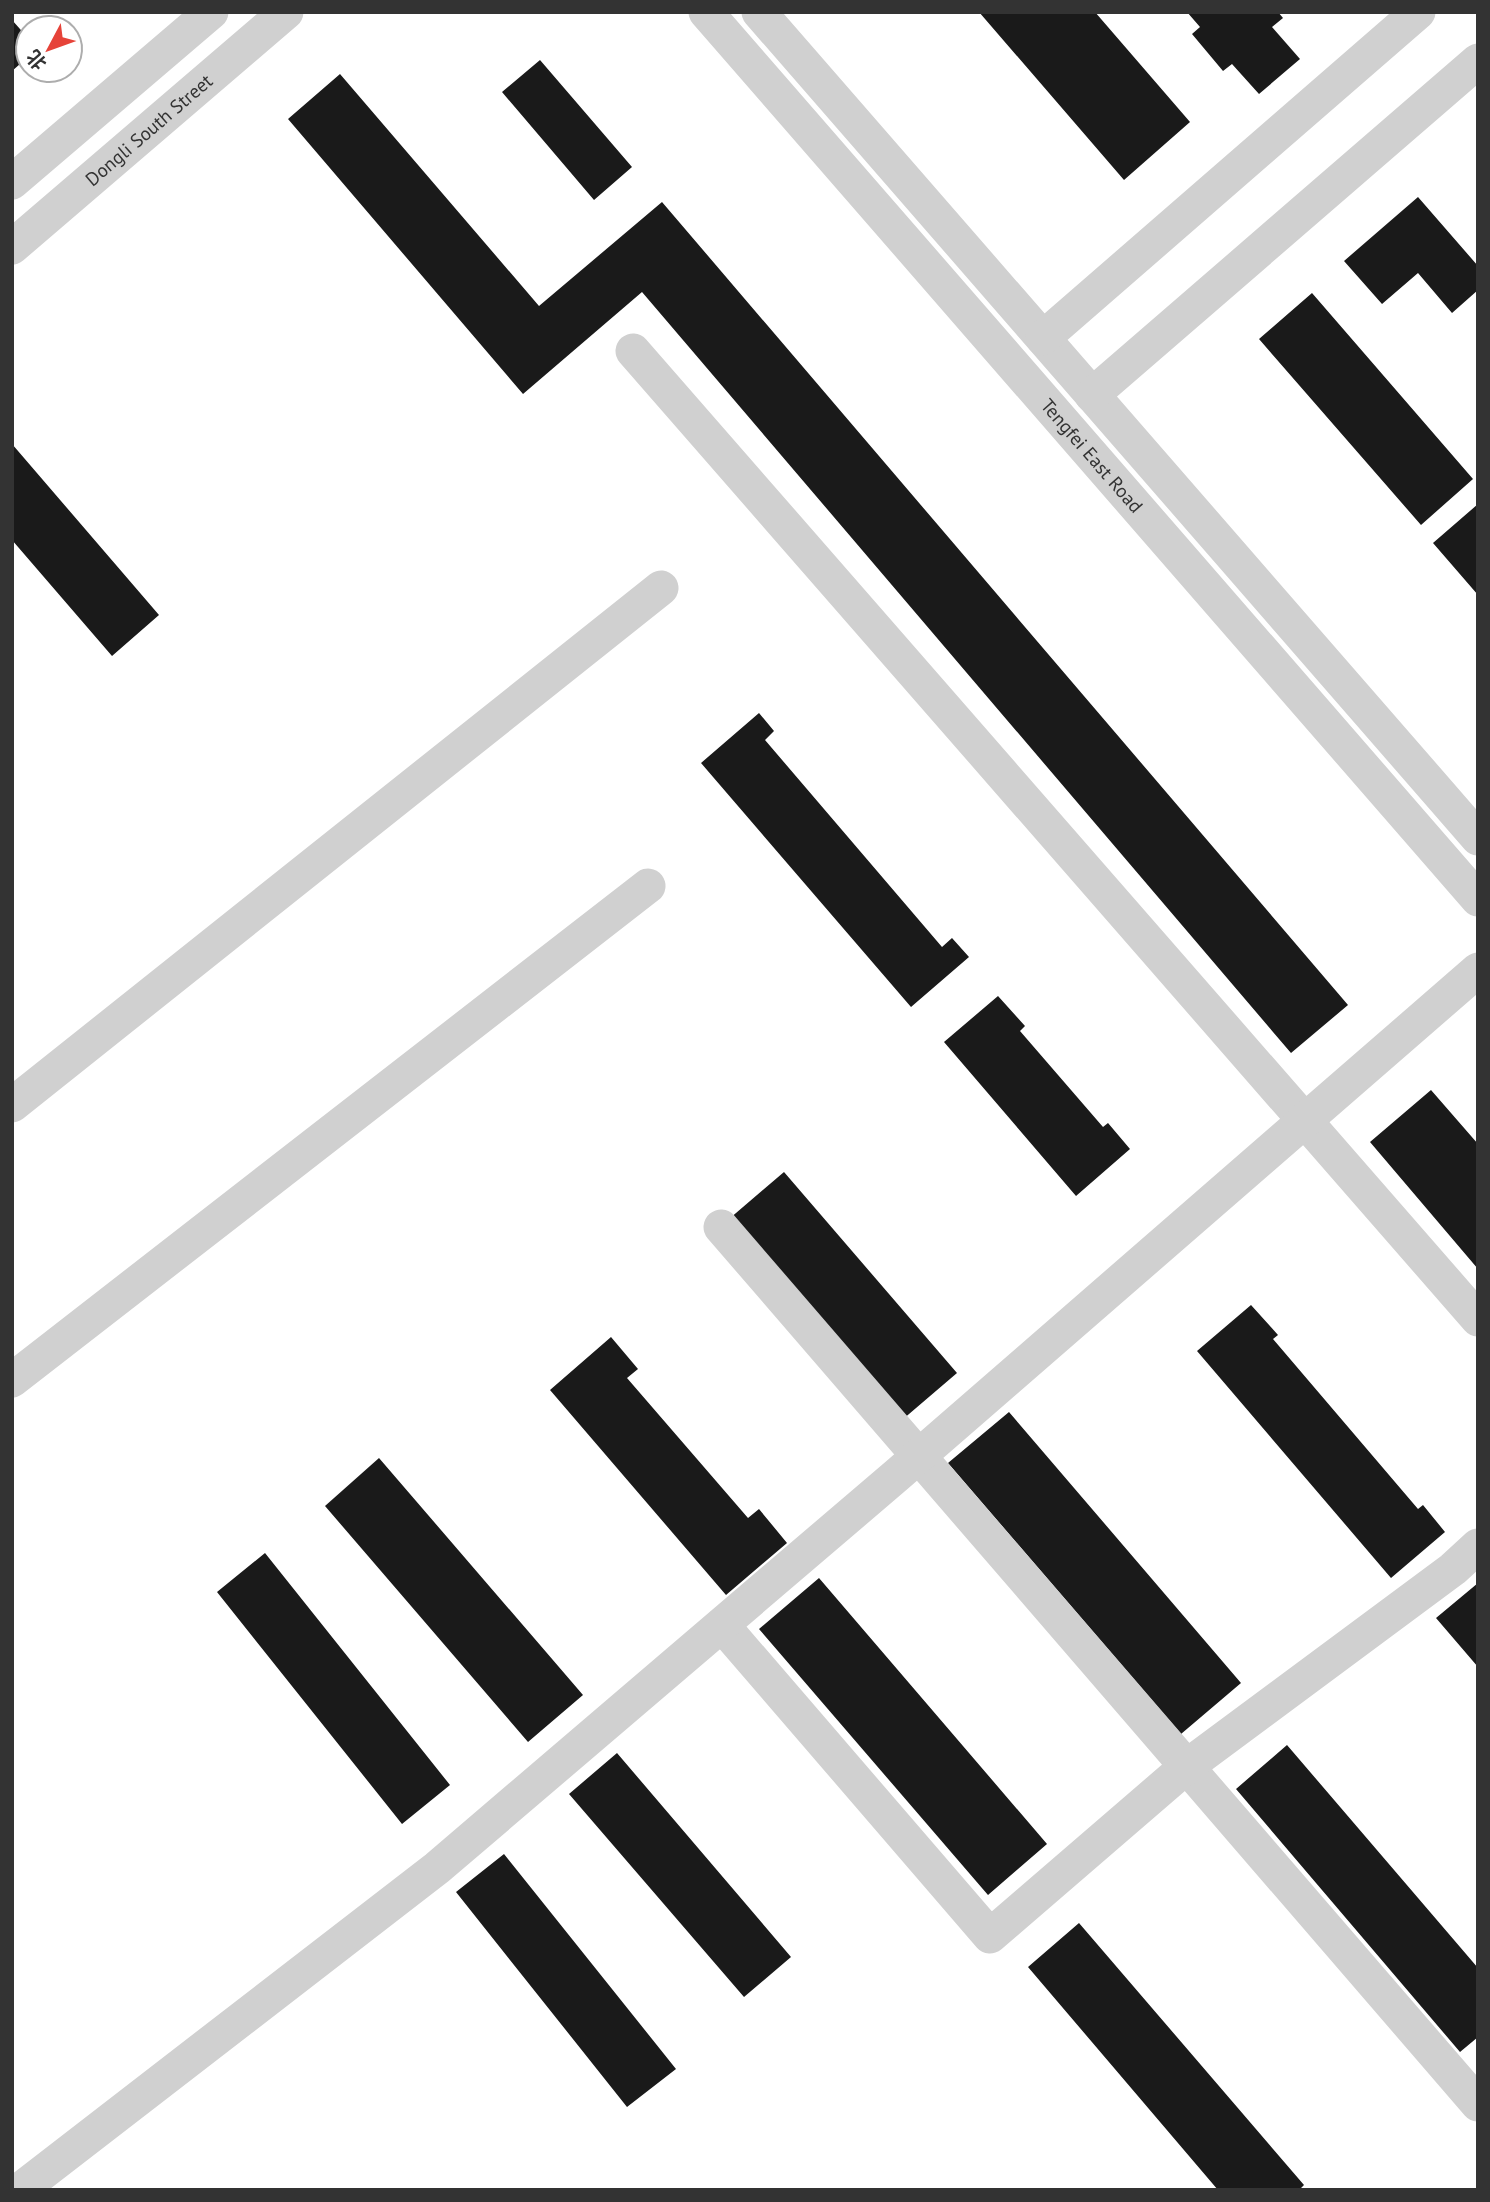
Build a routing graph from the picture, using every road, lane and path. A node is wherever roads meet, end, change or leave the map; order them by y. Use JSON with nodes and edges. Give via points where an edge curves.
{"nodes":[{"id":1,"x":211,"y":12,"type":"edge"},
{"id":2,"x":286,"y":12,"type":"edge"},
{"id":3,"x":705,"y":12,"type":"edge"},
{"id":4,"x":759,"y":12,"type":"edge"},
{"id":5,"x":1418,"y":12,"type":"edge"},
{"id":6,"x":1478,"y":61,"type":"edge"},
{"id":7,"x":12,"y":182,"type":"edge"},
{"id":8,"x":12,"y":247,"type":"edge"},
{"id":9,"x":1042,"y":338,"type":"junction"},
{"id":10,"x":633,"y":351,"type":"dead end"},
{"id":11,"x":1092,"y":395,"type":"junction"},
{"id":12,"x":661,"y":588,"type":"dead end"},
{"id":13,"x":1478,"y":838,"type":"edge"},
{"id":14,"x":648,"y":886,"type":"dead end"},
{"id":15,"x":1478,"y":899,"type":"edge"},
{"id":16,"x":1478,"y":970,"type":"edge"},
{"id":17,"x":12,"y":1105,"type":"edge"},
{"id":18,"x":1305,"y":1121,"type":"junction"},
{"id":19,"x":721,"y":1227,"type":"dead end"},
{"id":20,"x":1478,"y":1319,"type":"edge"},
{"id":21,"x":12,"y":1380,"type":"edge"},
{"id":22,"x":919,"y":1457,"type":"junction"},
{"id":23,"x":1478,"y":1546,"type":"edge"},
{"id":24,"x":722,"y":1625,"type":"junction"},
{"id":25,"x":1186,"y":1767,"type":"junction"},
{"id":26,"x":1472,"y":2085,"type":"edge"},
{"id":27,"x":20,"y":2190,"type":"edge"}],
"edges":[{"from":1,"to":7,"type":"street"},
{"from":2,"to":8,"type":"street","name":"Dongli South Street"},
{"from":3,"to":15,"type":"street","name":"Tengfei East Road"},
{"from":4,"to":9,"type":"street","name":"Tengfei East Road"},
{"from":5,"to":9,"type":"street"},
{"from":6,"to":11,"type":"street"},
{"from":9,"to":11,"type":"street","name":"Tengfei East Road"},
{"from":10,"to":18,"type":"street"},
{"from":11,"to":13,"type":"street","name":"Tengfei East Road"},
{"from":12,"to":17,"type":"street"},
{"from":14,"to":21,"type":"street"},
{"from":16,"to":18,"type":"street"},
{"from":18,"to":20,"type":"street"},
{"from":18,"to":22,"type":"street"},
{"from":19,"to":22,"type":"street"},
{"from":22,"to":24,"type":"street"},
{"from":22,"to":25,"type":"street"},
{"from":23,"to":25,"type":"street"},
{"from":24,"to":25,"type":"street","via":[[990,1936]]},
{"from":24,"to":27,"type":"street","via":[[436,1868]]},
{"from":25,"to":26,"type":"street"}]}
